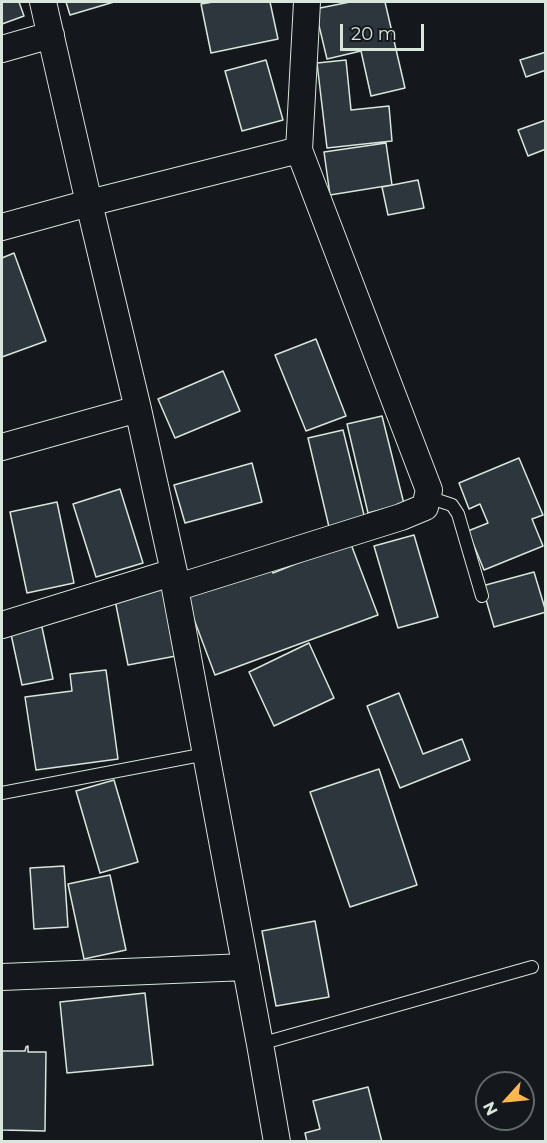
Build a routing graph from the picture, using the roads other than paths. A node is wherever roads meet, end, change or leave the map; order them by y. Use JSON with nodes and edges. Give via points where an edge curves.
{"nodes":[{"id":1,"x":43,"y":2,"type":"edge"},
{"id":2,"x":307,"y":2,"type":"edge"},
{"id":3,"x":51,"y":35,"type":"junction"},
{"id":4,"x":2,"y":49,"type":"edge"},
{"id":5,"x":299,"y":150,"type":"junction"},
{"id":6,"x":89,"y":203,"type":"junction"},
{"id":7,"x":2,"y":227,"type":"edge"},
{"id":8,"x":138,"y":409,"type":"junction"},
{"id":9,"x":2,"y":447,"type":"edge"},
{"id":10,"x":428,"y":497,"type":"junction"},
{"id":11,"x":174,"y":580,"type":"junction"},
{"id":12,"x":482,"y":596,"type":"dead end"},
{"id":13,"x":2,"y":625,"type":"edge"},
{"id":14,"x":206,"y":754,"type":"junction"},
{"id":15,"x":2,"y":793,"type":"edge"},
{"id":16,"x":246,"y":967,"type":"junction"},
{"id":17,"x":532,"y":967,"type":"dead end"},
{"id":18,"x":2,"y":977,"type":"edge"},
{"id":19,"x":260,"y":1044,"type":"junction"},
{"id":20,"x":277,"y":1142,"type":"edge"}],
"edges":[{"from":1,"to":3,"type":"street"},
{"from":2,"to":5,"type":"street"},
{"from":3,"to":4,"type":"street"},
{"from":3,"to":6,"type":"street"},
{"from":5,"to":6,"type":"street"},
{"from":5,"to":10,"type":"street","via":[[429,490]]},
{"from":6,"to":7,"type":"street"},
{"from":6,"to":8,"type":"street"},
{"from":8,"to":9,"type":"street"},
{"from":8,"to":11,"type":"street"},
{"from":10,"to":11,"type":"street","via":[[425,507],[401,517]]},
{"from":10,"to":12,"type":"lane","via":[[452,505],[458,514]]},
{"from":11,"to":13,"type":"street"},
{"from":11,"to":14,"type":"street"},
{"from":14,"to":15,"type":"lane"},
{"from":14,"to":16,"type":"street"},
{"from":16,"to":18,"type":"street"},
{"from":16,"to":19,"type":"street"},
{"from":17,"to":19,"type":"lane"},
{"from":19,"to":20,"type":"street"}]}
